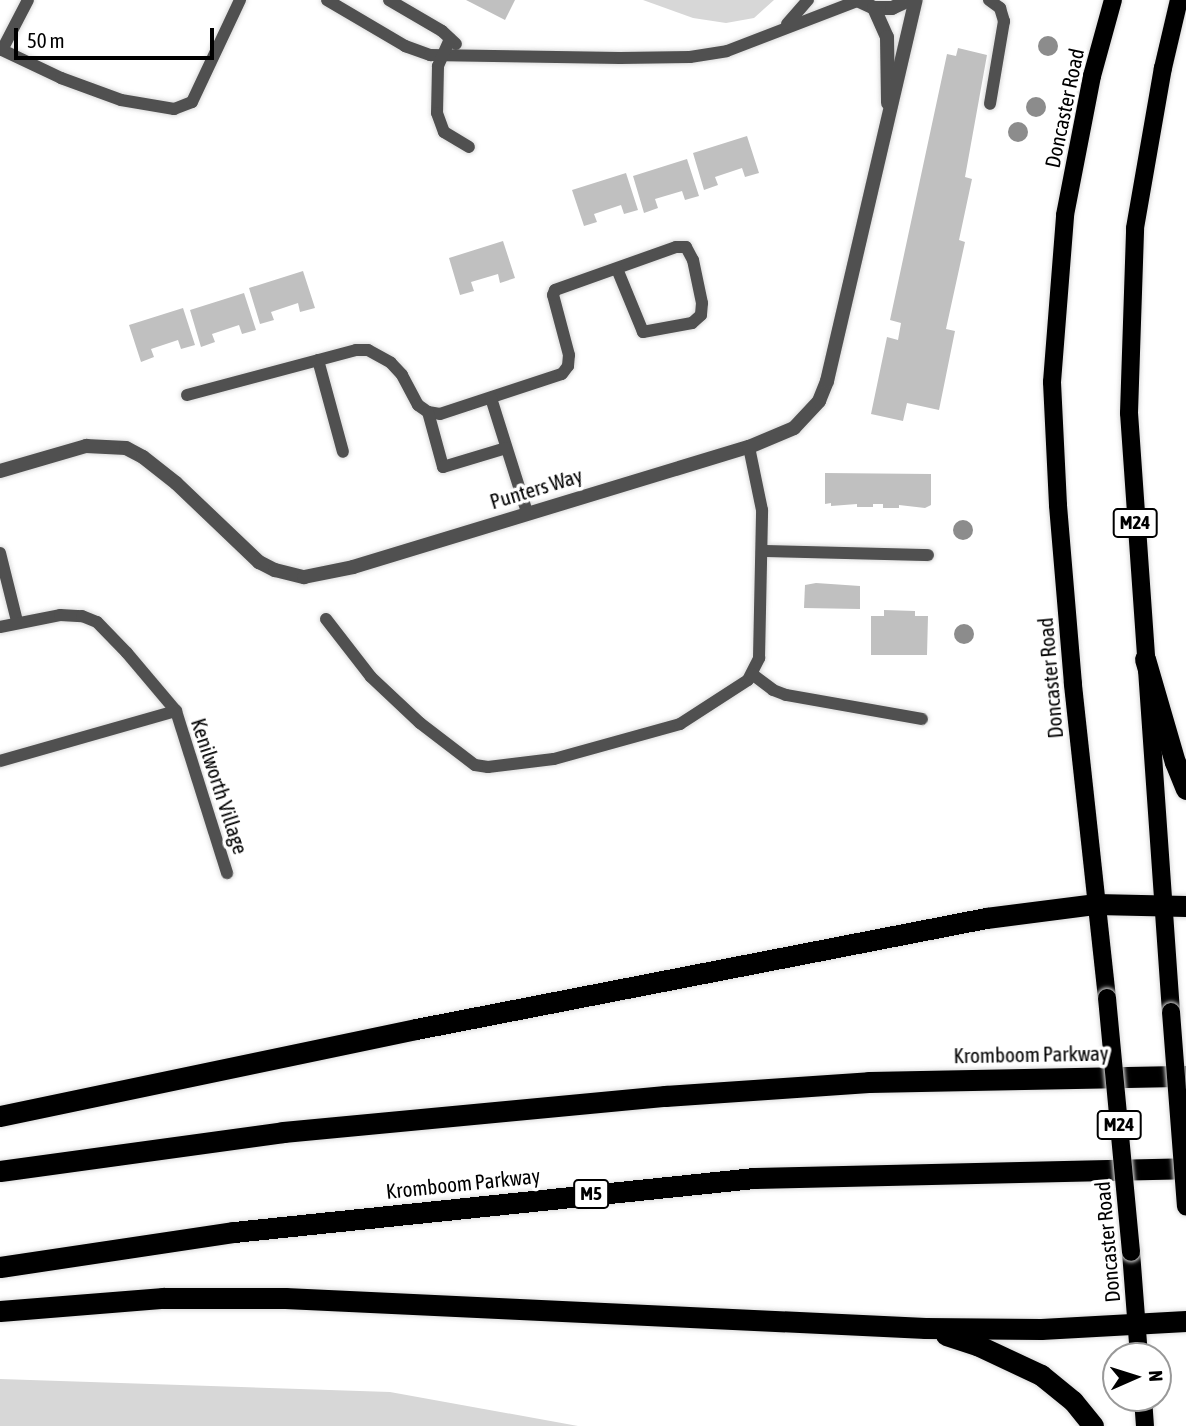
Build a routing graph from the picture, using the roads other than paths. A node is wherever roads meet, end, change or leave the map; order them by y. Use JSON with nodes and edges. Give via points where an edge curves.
{"nodes":[{"id":1,"x":28,"y":0,"type":"edge"},
{"id":2,"x":240,"y":0,"type":"edge"},
{"id":3,"x":327,"y":0,"type":"edge"},
{"id":4,"x":389,"y":0,"type":"edge"},
{"id":5,"x":808,"y":0,"type":"edge"},
{"id":6,"x":857,"y":0,"type":"edge"},
{"id":7,"x":909,"y":0,"type":"edge"},
{"id":8,"x":916,"y":0,"type":"edge"},
{"id":9,"x":989,"y":0,"type":"edge"},
{"id":10,"x":1113,"y":0,"type":"edge"},
{"id":11,"x":1179,"y":0,"type":"edge"},
{"id":12,"x":874,"y":8,"type":"junction"},
{"id":13,"x":785,"y":27,"type":"junction"},
{"id":14,"x":450,"y":39,"type":"junction"},
{"id":15,"x":1,"y":49,"type":"edge"},
{"id":16,"x":468,"y":55,"type":"junction"},
{"id":17,"x":443,"y":56,"type":"junction"},
{"id":18,"x":990,"y":104,"type":"dead end"},
{"id":19,"x":888,"y":111,"type":"junction"},
{"id":20,"x":469,"y":147,"type":"dead end"},
{"id":21,"x":617,"y":269,"type":"junction"},
{"id":22,"x":318,"y":360,"type":"junction"},
{"id":23,"x":187,"y":395,"type":"dead end"},
{"id":24,"x":491,"y":398,"type":"junction"},
{"id":25,"x":428,"y":412,"type":"junction"},
{"id":26,"x":749,"y":447,"type":"junction"},
{"id":27,"x":506,"y":449,"type":"junction"},
{"id":28,"x":343,"y":452,"type":"dead end"},
{"id":29,"x":0,"y":471,"type":"edge"},
{"id":30,"x":527,"y":512,"type":"junction"},
{"id":31,"x":762,"y":551,"type":"junction"},
{"id":32,"x":0,"y":553,"type":"edge"},
{"id":33,"x":928,"y":555,"type":"dead end"},
{"id":34,"x":326,"y":619,"type":"dead end"},
{"id":35,"x":17,"y":621,"type":"junction"},
{"id":36,"x":0,"y":627,"type":"edge"},
{"id":37,"x":1145,"y":659,"type":"junction"},
{"id":38,"x":752,"y":674,"type":"junction"},
{"id":39,"x":176,"y":711,"type":"junction"},
{"id":40,"x":922,"y":719,"type":"dead end"},
{"id":41,"x":0,"y":761,"type":"edge"},
{"id":42,"x":1186,"y":789,"type":"edge"},
{"id":43,"x":227,"y":873,"type":"dead end"},
{"id":44,"x":1096,"y":904,"type":"junction"},
{"id":45,"x":1163,"y":905,"type":"junction"},
{"id":46,"x":1186,"y":906,"type":"edge"},
{"id":47,"x":1186,"y":1076,"type":"edge"},
{"id":48,"x":0,"y":1116,"type":"edge"},
{"id":49,"x":1186,"y":1168,"type":"edge"},
{"id":50,"x":0,"y":1171,"type":"edge"},
{"id":51,"x":1186,"y":1206,"type":"edge"},
{"id":52,"x":0,"y":1267,"type":"edge"},
{"id":53,"x":0,"y":1311,"type":"edge"},
{"id":54,"x":1186,"y":1321,"type":"edge"},
{"id":55,"x":1137,"y":1325,"type":"junction"},
{"id":56,"x":926,"y":1328,"type":"junction"},
{"id":57,"x":1138,"y":1342,"type":"edge"},
{"id":58,"x":1093,"y":1426,"type":"edge"}],
"edges":[{"from":1,"to":15,"type":"lane"},
{"from":2,"to":15,"type":"lane","via":[[192,102],[174,109],[121,100]]},
{"from":3,"to":17,"type":"lane","via":[[405,46]]},
{"from":4,"to":14,"type":"lane"},
{"from":5,"to":13,"type":"lane"},
{"from":6,"to":12,"type":"street"},
{"from":6,"to":13,"type":"lane"},
{"from":7,"to":12,"type":"street","via":[[892,8]]},
{"from":8,"to":19,"type":"street","name":"Punters Way"},
{"from":9,"to":18,"type":"lane","via":[[1000,8],[1004,20]]},
{"from":10,"to":44,"type":"main road","name":"Doncaster Road","number":"M24","via":[[1092,76],[1065,215],[1052,382],[1073,684]]},
{"from":11,"to":37,"type":"main road","number":"M24","via":[[1135,228],[1131,297],[1129,412]]},
{"from":12,"to":19,"type":"street","name":"Punters Way","via":[[887,37]]},
{"from":13,"to":16,"type":"lane","via":[[727,51],[690,57]]},
{"from":14,"to":16,"type":"lane"},
{"from":14,"to":17,"type":"lane"},
{"from":16,"to":17,"type":"lane"},
{"from":17,"to":20,"type":"lane","via":[[436,83],[439,124]]},
{"from":19,"to":26,"type":"street","name":"Punters Way","via":[[819,401],[794,428]]},
{"from":21,"to":21,"type":"lane","via":[[643,332],[692,323],[701,315],[694,260],[686,247]]},
{"from":21,"to":24,"type":"lane","via":[[554,291],[569,355],[565,372]]},
{"from":22,"to":23,"type":"lane"},
{"from":22,"to":25,"type":"lane","via":[[356,350],[381,356],[402,375],[418,405]]},
{"from":22,"to":28,"type":"lane"},
{"from":24,"to":25,"type":"lane","via":[[440,414]]},
{"from":24,"to":27,"type":"lane"},
{"from":25,"to":27,"type":"lane","via":[[443,467]]},
{"from":26,"to":30,"type":"street","name":"Punters Way"},
{"from":26,"to":31,"type":"lane","via":[[762,510]]},
{"from":27,"to":30,"type":"lane"},
{"from":29,"to":30,"type":"street","name":"Punters Way","via":[[86,446],[126,449],[176,483],[259,562],[304,577],[353,567]]},
{"from":31,"to":33,"type":"lane"},
{"from":31,"to":38,"type":"lane","via":[[759,658]]},
{"from":32,"to":35,"type":"lane"},
{"from":34,"to":38,"type":"lane","via":[[371,677],[420,723],[480,766],[554,759],[657,732],[680,724]]},
{"from":35,"to":36,"type":"lane","name":"Kenilworth Village"},
{"from":35,"to":39,"type":"lane","name":"Kenilworth Village","via":[[72,615],[97,622]]},
{"from":37,"to":42,"type":"highway"},
{"from":37,"to":45,"type":"main road","number":"M24"},
{"from":38,"to":40,"type":"lane","via":[[786,695]]},
{"from":39,"to":41,"type":"lane","name":"Kenilworth Village"},
{"from":39,"to":43,"type":"lane","name":"Kenilworth Village"},
{"from":44,"to":45,"type":"highway"},
{"from":44,"to":48,"type":"highway","via":[[972,921]]},
{"from":44,"to":55,"type":"main road","name":"Doncaster Road","number":"M24","bridge":true},
{"from":45,"to":46,"type":"highway"},
{"from":45,"to":51,"type":"main road","number":"M24","bridge":true},
{"from":47,"to":50,"type":"highway","name":"Kromboom Parkway","via":[[869,1083],[506,1108],[283,1132]]},
{"from":49,"to":52,"type":"highway","name":"Kromboom Parkway","number":"M5","via":[[754,1178],[234,1232]]},
{"from":53,"to":56,"type":"highway","via":[[163,1298],[285,1298]]},
{"from":54,"to":55,"type":"highway"},
{"from":55,"to":56,"type":"highway"},
{"from":55,"to":57,"type":"main road","name":"Doncaster Road","number":"M24"},
{"from":56,"to":58,"type":"highway","via":[[977,1345],[1041,1375],[1073,1401]]}]}
